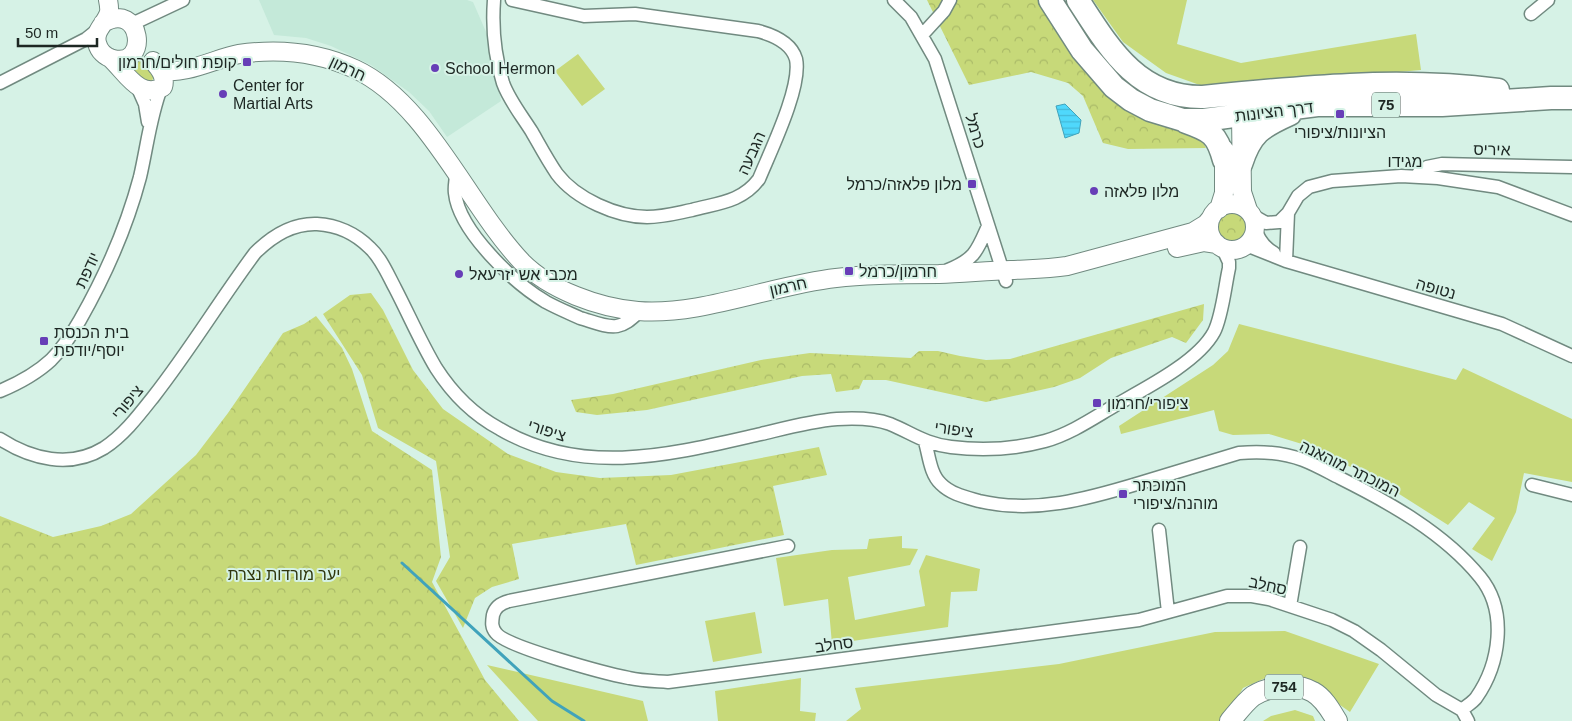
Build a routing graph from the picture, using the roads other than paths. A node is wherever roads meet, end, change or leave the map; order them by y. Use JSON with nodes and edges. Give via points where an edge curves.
{"nodes":[{"id":1,"x":108,"y":0,"type":"edge"},
{"id":2,"x":116,"y":0,"type":"edge"},
{"id":3,"x":184,"y":0,"type":"edge"},
{"id":4,"x":494,"y":0,"type":"edge"},
{"id":5,"x":512,"y":0,"type":"edge"},
{"id":6,"x":894,"y":0,"type":"edge"},
{"id":7,"x":950,"y":0,"type":"edge"},
{"id":8,"x":1050,"y":0,"type":"edge"},
{"id":9,"x":1078,"y":0,"type":"edge"},
{"id":10,"x":1548,"y":0,"type":"edge"},
{"id":11,"x":1531,"y":14,"type":"dead end"},
{"id":12,"x":102,"y":25,"type":"junction"},
{"id":13,"x":132,"y":28,"type":"junction"},
{"id":14,"x":922,"y":35,"type":"junction"},
{"id":15,"x":60,"y":52,"type":"junction"},
{"id":16,"x":107,"y":56,"type":"junction"},
{"id":17,"x":156,"y":65,"type":"junction"},
{"id":18,"x":198,"y":65,"type":"junction"},
{"id":19,"x":0,"y":83,"type":"edge"},
{"id":20,"x":137,"y":86,"type":"junction"},
{"id":21,"x":162,"y":88,"type":"junction"},
{"id":22,"x":1230,"y":94,"type":"junction"},
{"id":23,"x":1561,"y":98,"type":"edge"},
{"id":24,"x":1308,"y":106,"type":"junction"},
{"id":25,"x":1232,"y":116,"type":"junction"},
{"id":26,"x":1183,"y":120,"type":"junction"},
{"id":27,"x":149,"y":127,"type":"junction"},
{"id":28,"x":1232,"y":162,"type":"junction"},
{"id":29,"x":1572,"y":167,"type":"edge"},
{"id":30,"x":1418,"y":177,"type":"junction"},
{"id":31,"x":1215,"y":213,"type":"junction"},
{"id":32,"x":1288,"y":213,"type":"junction"},
{"id":33,"x":1572,"y":215,"type":"edge"},
{"id":34,"x":1252,"y":218,"type":"junction"},
{"id":35,"x":988,"y":226,"type":"junction"},
{"id":36,"x":1231,"y":247,"type":"junction"},
{"id":37,"x":1286,"y":261,"type":"junction"},
{"id":38,"x":938,"y":274,"type":"junction"},
{"id":39,"x":1004,"y":276,"type":"junction"},
{"id":40,"x":1572,"y":356,"type":"edge"},
{"id":41,"x":0,"y":391,"type":"edge"},
{"id":42,"x":0,"y":439,"type":"edge"},
{"id":43,"x":925,"y":442,"type":"junction"},
{"id":44,"x":1532,"y":485,"type":"dead end"},
{"id":45,"x":1572,"y":495,"type":"edge"},
{"id":46,"x":1160,"y":530,"type":"dead end"},
{"id":47,"x":788,"y":546,"type":"dead end"},
{"id":48,"x":1300,"y":547,"type":"dead end"},
{"id":49,"x":1290,"y":606,"type":"junction"},
{"id":50,"x":1168,"y":612,"type":"junction"},
{"id":51,"x":1465,"y":716,"type":"edge"},
{"id":52,"x":1230,"y":721,"type":"edge"},
{"id":53,"x":1337,"y":721,"type":"edge"}],
"edges":[{"from":1,"to":12,"type":"street","via":[[108,15]]},
{"from":2,"to":13,"type":"street"},
{"from":3,"to":13,"type":"street"},
{"from":4,"to":5,"type":"street","name":"הגבעה","via":[[497,58],[504,84],[558,175],[575,192],[612,211],[645,217],[737,199],[752,190],[794,90],[796,60],[792,50],[783,42],[758,31],[635,14],[584,16]]},
{"from":6,"to":14,"type":"street","name":"כרמל","via":[[911,17]]},
{"from":7,"to":14,"type":"street"},
{"from":8,"to":26,"type":"highway","name":"דרך הציונות","number":"75","via":[[1082,50],[1114,88],[1150,110]]},
{"from":9,"to":22,"type":"highway","name":"דרך הציונות","number":"75","via":[[1101,37],[1143,80],[1186,97]]},
{"from":10,"to":11,"type":"street"},
{"from":12,"to":13,"type":"street","via":[[119,18]]},
{"from":12,"to":15,"type":"street"},
{"from":12,"to":16,"type":"street","via":[[96,38],[97,45]]},
{"from":13,"to":16,"type":"street","via":[[133,53],[120,59]]},
{"from":13,"to":17,"type":"street","via":[[140,45]]},
{"from":14,"to":35,"type":"street","name":"כרמל","via":[[935,59]]},
{"from":15,"to":16,"type":"street","via":[[88,47]]},
{"from":15,"to":19,"type":"street"},
{"from":16,"to":20,"type":"street"},
{"from":17,"to":18,"type":"street","name":"חרמון","via":[[174,71]]},
{"from":17,"to":21,"type":"street","via":[[165,82]]},
{"from":18,"to":21,"type":"street","name":"חרמון"},
{"from":18,"to":38,"type":"street","name":"חרמון","via":[[238,54],[285,52],[307,53],[351,67],[380,84],[417,118],[509,247],[524,263],[540,276],[586,300],[613,308],[640,312],[669,311],[830,278]]},
{"from":20,"to":21,"type":"street","via":[[144,91]]},
{"from":20,"to":27,"type":"street","name":"יודפת","via":[[145,104]]},
{"from":21,"to":27,"type":"street","name":"יודפת"},
{"from":22,"to":23,"type":"highway","name":"דרך הציונות","number":"75","via":[[1321,85],[1445,85]]},
{"from":22,"to":25,"type":"street"},
{"from":23,"to":24,"type":"highway","name":"דרך הציונות","number":"75"},
{"from":24,"to":25,"type":"highway","name":"דרך הציונות","number":"75"},
{"from":24,"to":28,"type":"highway","via":[[1268,123]]},
{"from":25,"to":26,"type":"highway","name":"דרך הציונות","number":"75"},
{"from":25,"to":28,"type":"street"},
{"from":26,"to":28,"type":"highway","via":[[1215,136]]},
{"from":27,"to":41,"type":"street","name":"יודפת","via":[[132,205],[104,275],[85,311],[53,358],[36,373]]},
{"from":28,"to":31,"type":"street"},
{"from":28,"to":34,"type":"street"},
{"from":29,"to":30,"type":"street","name":"איריס","via":[[1442,164],[1427,167],[1419,172]]},
{"from":30,"to":32,"type":"street","name":"מגידו","via":[[1362,178],[1309,188],[1298,196]]},
{"from":30,"to":33,"type":"street","name":"מגידו","via":[[1498,187]]},
{"from":31,"to":34,"type":"street","via":[[1226,205],[1234,204]]},
{"from":31,"to":36,"type":"street","via":[[1210,232]]},
{"from":31,"to":39,"type":"street","name":"חרמון","via":[[1193,232],[1074,264]]},
{"from":32,"to":34,"type":"street","name":"מגידו","via":[[1279,222],[1266,223]]},
{"from":32,"to":37,"type":"street"},
{"from":34,"to":36,"type":"street","via":[[1250,241]]},
{"from":34,"to":37,"type":"street","name":"נטופה","via":[[1262,243]]},
{"from":35,"to":38,"type":"street","via":[[978,248],[964,263]]},
{"from":35,"to":39,"type":"street","name":"כרמל"},
{"from":36,"to":37,"type":"street","name":"נטופה","via":[[1251,247]]},
{"from":36,"to":39,"type":"street","name":"חרמון","via":[[1195,243],[1052,280]]},
{"from":36,"to":43,"type":"street","name":"ציפורי","via":[[1213,333],[1200,350],[1170,373],[1069,433],[1048,440],[1003,448],[957,447]]},
{"from":37,"to":40,"type":"street","name":"נטופה","via":[[1502,324]]},
{"from":38,"to":39,"type":"street","name":"חרמון"},
{"from":42,"to":43,"type":"street","name":"ציפורי","via":[[13,448],[50,459],[70,460],[103,448],[134,421],[169,377],[255,253],[285,230],[306,224],[329,225],[352,234],[372,249],[436,368],[456,395],[499,429],[526,442],[584,458],[649,456],[836,419],[888,423]]},
{"from":43,"to":51,"type":"street","name":"המוכתר מוהאנה","via":[[936,478],[948,489],[993,504],[1041,506],[1088,498],[1239,453],[1260,451],[1303,460],[1357,487],[1405,514],[1446,543],[1481,577],[1492,598],[1498,623],[1497,647],[1489,676]]},
{"from":44,"to":45,"type":"street"},
{"from":46,"to":50,"type":"street"},
{"from":47,"to":50,"type":"street","name":"סחלב","via":[[501,603],[494,611],[491,625],[505,641],[527,650],[628,678],[668,682],[1139,620]]},
{"from":48,"to":49,"type":"street"},
{"from":49,"to":50,"type":"street","name":"סחלב","via":[[1239,595]]},
{"from":49,"to":51,"type":"street","name":"סחלב","via":[[1332,620],[1354,632]]},
{"from":52,"to":53,"type":"main road","number":"754","via":[[1253,696],[1274,687],[1294,687],[1313,692],[1329,707]]}]}
